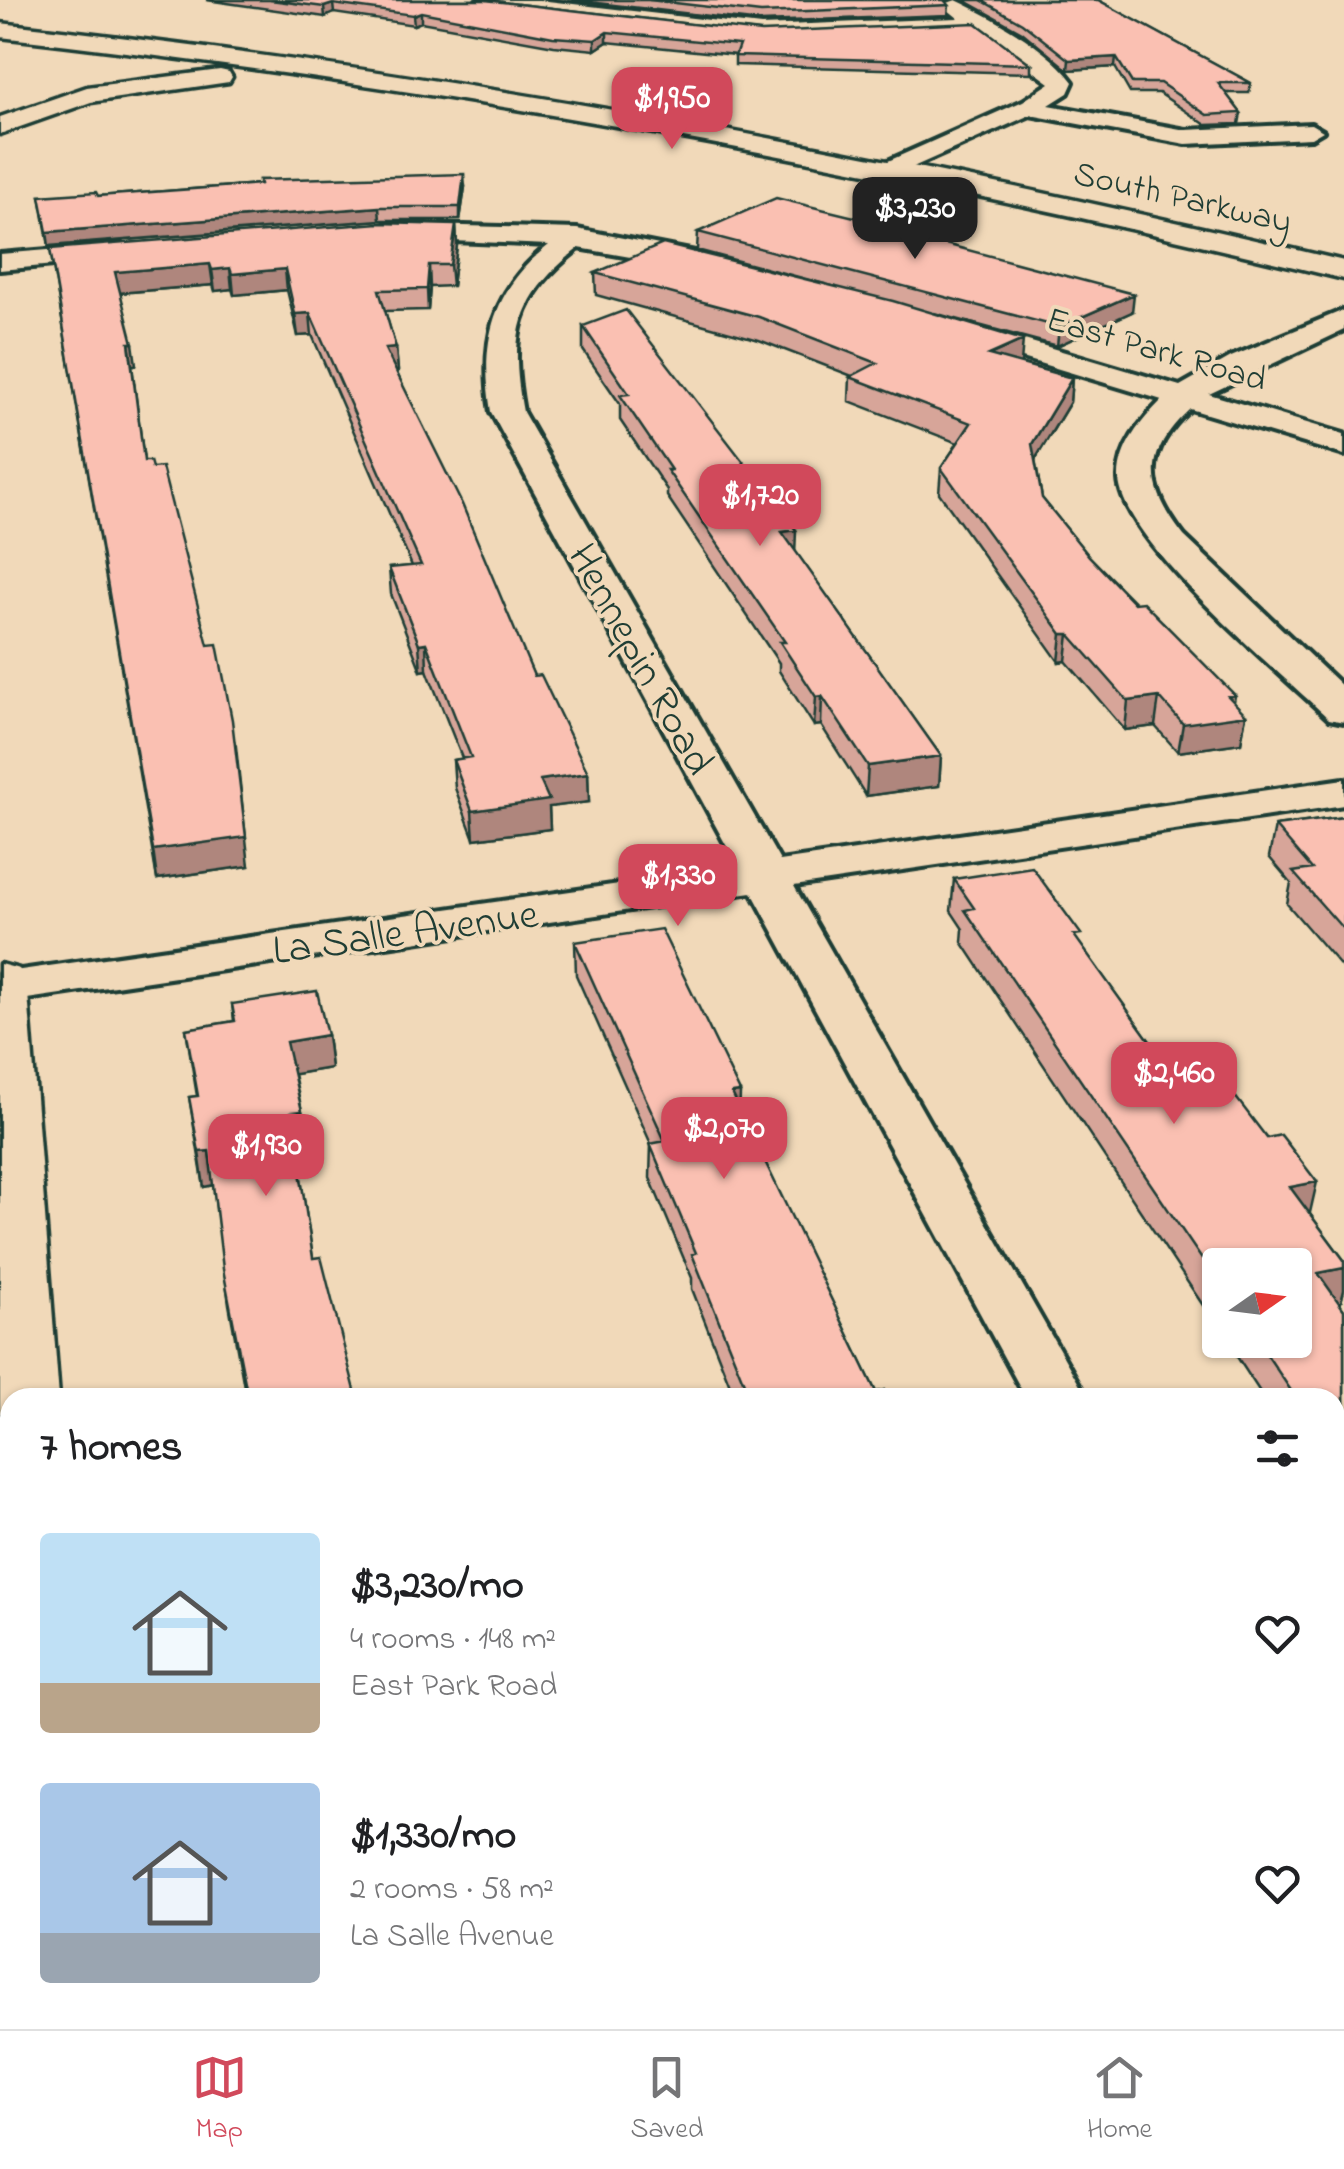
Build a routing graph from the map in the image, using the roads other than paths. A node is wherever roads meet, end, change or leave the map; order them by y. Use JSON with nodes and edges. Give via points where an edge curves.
{"nodes":[{"id":1,"x":487,"y":0,"type":"edge"},
{"id":2,"x":943,"y":0,"type":"edge"},
{"id":3,"x":537,"y":3,"type":"edge"},
{"id":4,"x":58,"y":12,"type":"dead end"},
{"id":5,"x":0,"y":17,"type":"edge"},
{"id":6,"x":979,"y":22,"type":"junction"},
{"id":7,"x":0,"y":30,"type":"edge"},
{"id":8,"x":194,"y":38,"type":"junction"},
{"id":9,"x":397,"y":78,"type":"junction"},
{"id":10,"x":1028,"y":108,"type":"junction"},
{"id":11,"x":0,"y":126,"type":"edge"},
{"id":12,"x":1311,"y":131,"type":"dead end"},
{"id":13,"x":936,"y":151,"type":"junction"},
{"id":14,"x":895,"y":167,"type":"junction"},
{"id":15,"x":1137,"y":194,"type":"dead end"},
{"id":16,"x":361,"y":233,"type":"edge"},
{"id":17,"x":577,"y":237,"type":"junction"},
{"id":18,"x":152,"y":249,"type":"edge"},
{"id":19,"x":0,"y":262,"type":"edge"},
{"id":20,"x":1344,"y":270,"type":"edge"},
{"id":21,"x":751,"y":274,"type":"edge"},
{"id":22,"x":921,"y":319,"type":"edge"},
{"id":23,"x":1344,"y":319,"type":"edge"},
{"id":24,"x":1187,"y":395,"type":"junction"},
{"id":25,"x":1344,"y":445,"type":"edge"},
{"id":26,"x":1344,"y":710,"type":"edge"},
{"id":27,"x":1344,"y":792,"type":"edge"},
{"id":28,"x":766,"y":878,"type":"junction"},
{"id":29,"x":0,"y":980,"type":"edge"},
{"id":30,"x":0,"y":988,"type":"edge"},
{"id":31,"x":24,"y":1388,"type":"edge"},
{"id":32,"x":1051,"y":1388,"type":"edge"}],
"edges":[{"from":1,"to":3,"type":"street"},
{"from":2,"to":6,"type":"street"},
{"from":3,"to":6,"type":"street","via":[[761,32]]},
{"from":4,"to":8,"type":"main road"},
{"from":5,"to":8,"type":"main road","name":"South Parkway"},
{"from":6,"to":10,"type":"street","via":[[1062,82]]},
{"from":7,"to":9,"type":"main road","name":"South Parkway"},
{"from":8,"to":13,"type":"main road","name":"South Parkway","via":[[582,88]]},
{"from":9,"to":11,"type":"main road","via":[[274,75],[162,82],[56,103]]},
{"from":9,"to":14,"type":"main road","name":"South Parkway"},
{"from":10,"to":12,"type":"street","via":[[1186,137]]},
{"from":10,"to":13,"type":"street"},
{"from":13,"to":14,"type":"street"},
{"from":13,"to":15,"type":"main road","name":"South Parkway"},
{"from":14,"to":20,"type":"main road","name":"South Parkway"},
{"from":16,"to":17,"type":"street"},
{"from":17,"to":21,"type":"street"},
{"from":17,"to":28,"type":"street","name":"Hennepin Road","via":[[540,264],[510,300],[500,340],[507,412]]},
{"from":18,"to":19,"type":"street"},
{"from":22,"to":24,"type":"street","name":"East Park Road"},
{"from":23,"to":24,"type":"street"},
{"from":24,"to":25,"type":"street","name":"East Park Road"},
{"from":24,"to":26,"type":"street","via":[[1147,433],[1136,470],[1139,494],[1166,540]]},
{"from":27,"to":28,"type":"street","name":"La Salle Avenue"},
{"from":28,"to":30,"type":"street","name":"La Salle Avenue"},
{"from":28,"to":32,"type":"street","name":"Hennepin Road"},
{"from":29,"to":30,"type":"main road"},
{"from":30,"to":31,"type":"main road"}]}
